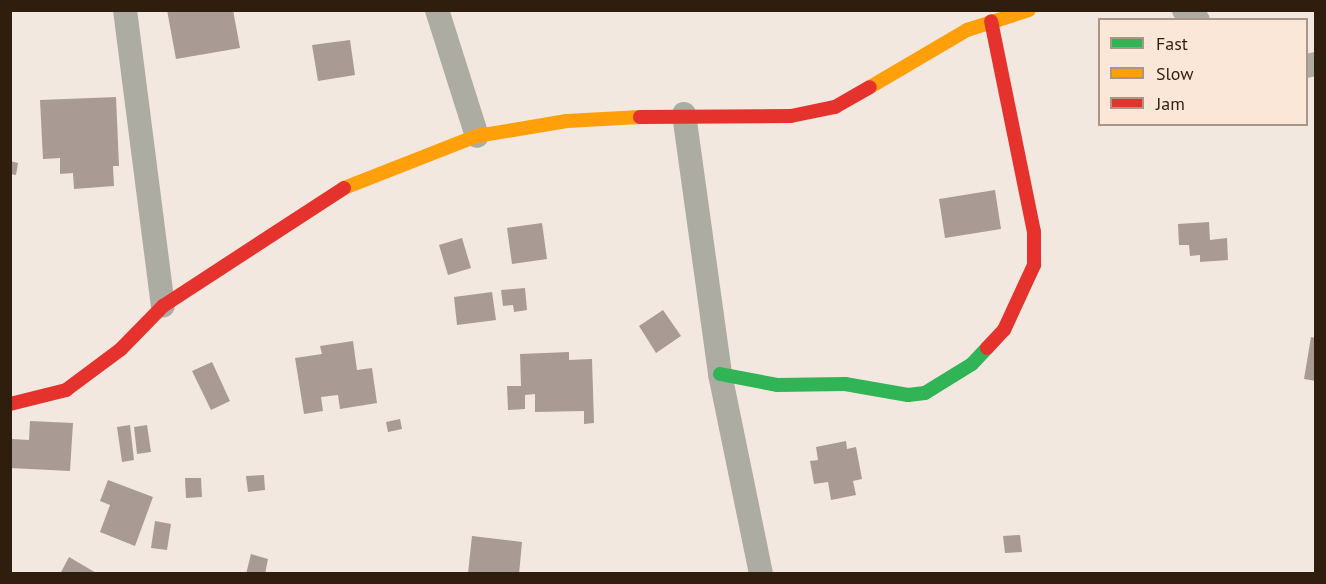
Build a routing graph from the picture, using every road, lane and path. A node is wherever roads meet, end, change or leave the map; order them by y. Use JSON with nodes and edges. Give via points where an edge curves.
{"nodes":[{"id":1,"x":125,"y":10,"type":"edge"},
{"id":2,"x":436,"y":10,"type":"edge"},
{"id":3,"x":1029,"y":10,"type":"edge"},
{"id":4,"x":991,"y":21,"type":"junction"},
{"id":5,"x":684,"y":114,"type":"junction"},
{"id":6,"x":477,"y":136,"type":"junction"},
{"id":7,"x":163,"y":306,"type":"junction"},
{"id":8,"x":720,"y":374,"type":"junction"},
{"id":9,"x":10,"y":404,"type":"edge"},
{"id":10,"x":761,"y":573,"type":"edge"}],
"edges":[{"from":1,"to":7,"type":"street"},
{"from":2,"to":6,"type":"street"},
{"from":3,"to":4,"type":"street"},
{"from":4,"to":5,"type":"street","via":[[967,30],[834,107],[791,117]]},
{"from":4,"to":8,"type":"street","via":[[1034,232],[1034,265],[1004,330],[972,364],[925,393],[908,395],[845,384],[777,385]]},
{"from":5,"to":6,"type":"street","via":[[567,121]]},
{"from":5,"to":8,"type":"street"},
{"from":6,"to":7,"type":"street","via":[[348,185]]},
{"from":7,"to":9,"type":"street","via":[[121,349],[66,390]]},
{"from":8,"to":10,"type":"street"}]}
